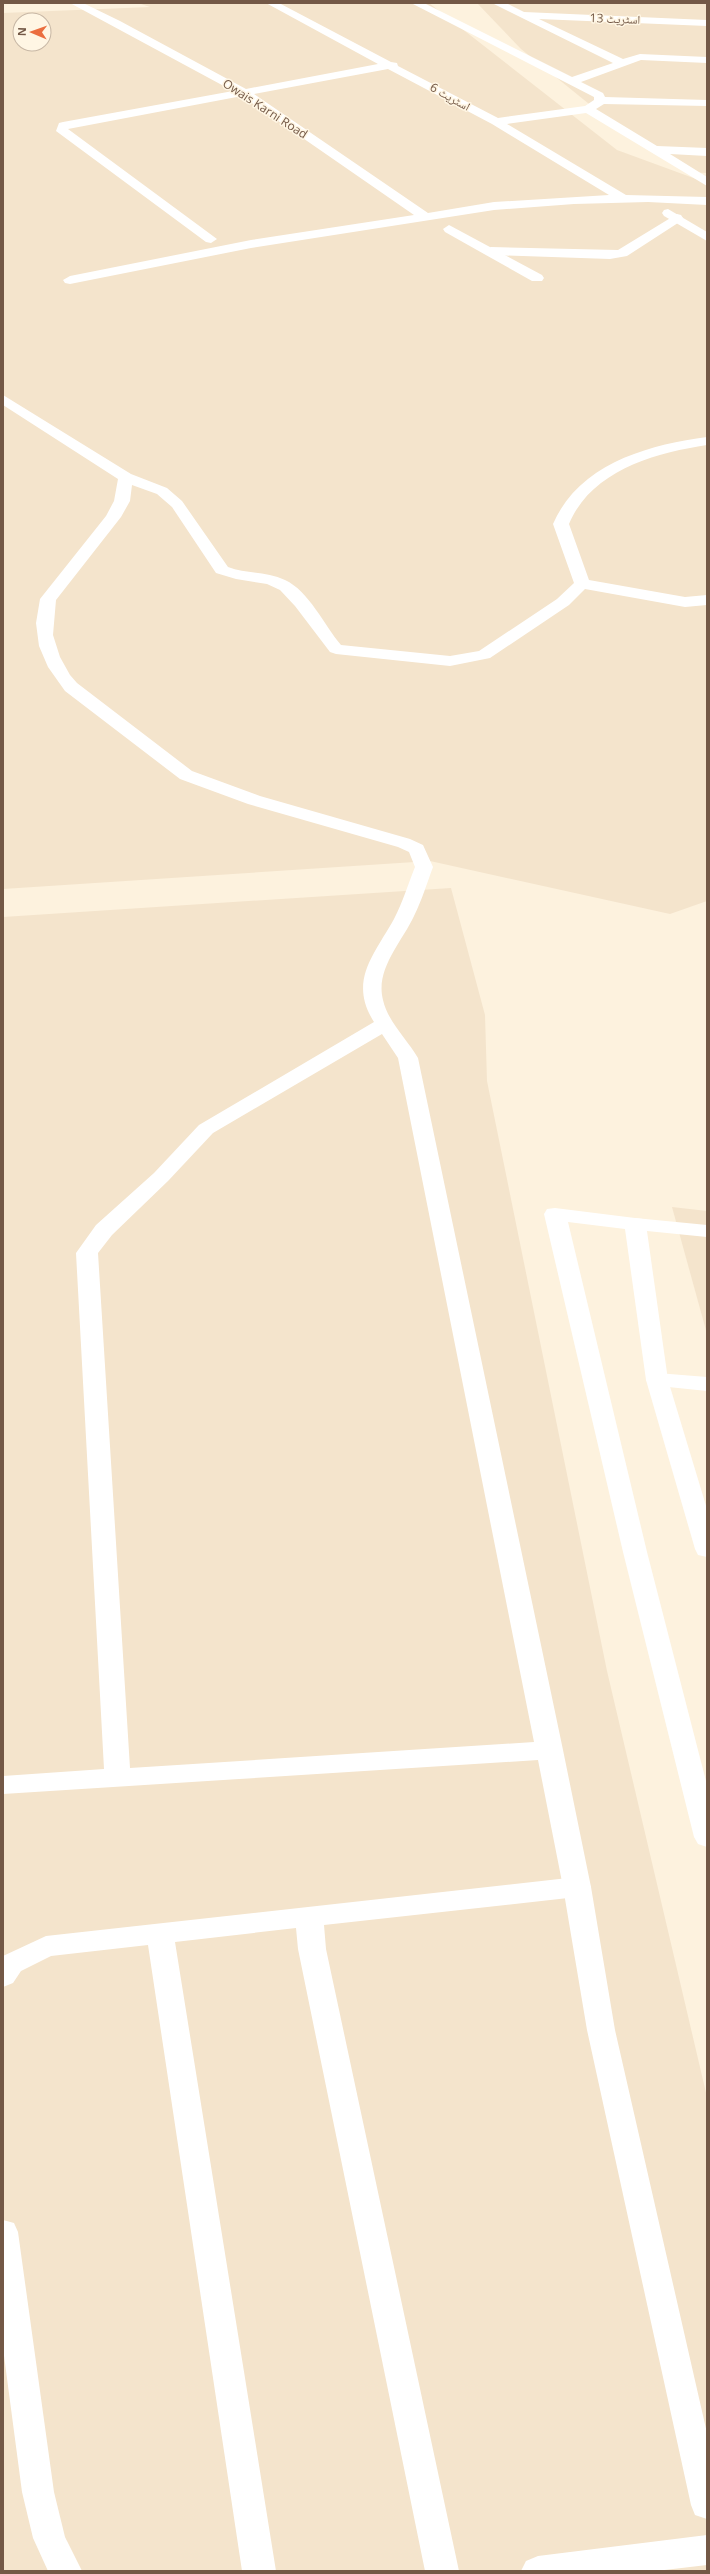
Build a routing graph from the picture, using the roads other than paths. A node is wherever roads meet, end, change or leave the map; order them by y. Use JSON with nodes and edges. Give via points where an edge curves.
{"nodes":[{"id":1,"x":75,"y":3,"type":"edge"},
{"id":2,"x":271,"y":3,"type":"edge"},
{"id":3,"x":416,"y":3,"type":"edge"},
{"id":4,"x":497,"y":3,"type":"edge"},
{"id":5,"x":524,"y":15,"type":"junction"},
{"id":6,"x":707,"y":23,"type":"edge"},
{"id":7,"x":707,"y":60,"type":"edge"},
{"id":8,"x":624,"y":64,"type":"junction"},
{"id":9,"x":393,"y":65,"type":"junction"},
{"id":10,"x":572,"y":81,"type":"junction"},
{"id":11,"x":245,"y":93,"type":"junction"},
{"id":12,"x":600,"y":100,"type":"junction"},
{"id":13,"x":707,"y":103,"type":"edge"},
{"id":14,"x":588,"y":109,"type":"junction"},
{"id":15,"x":496,"y":122,"type":"junction"},
{"id":16,"x":656,"y":150,"type":"junction"},
{"id":17,"x":707,"y":152,"type":"edge"},
{"id":18,"x":707,"y":182,"type":"edge"},
{"id":19,"x":624,"y":199,"type":"junction"},
{"id":20,"x":707,"y":201,"type":"edge"},
{"id":21,"x":592,"y":212,"type":"dead end"},
{"id":22,"x":577,"y":213,"type":"dead end"},
{"id":23,"x":653,"y":213,"type":"dead end"},
{"id":24,"x":691,"y":214,"type":"dead end"},
{"id":25,"x":672,"y":216,"type":"junction"},
{"id":26,"x":426,"y":217,"type":"junction"},
{"id":27,"x":472,"y":225,"type":"dead end"},
{"id":28,"x":449,"y":229,"type":"junction"},
{"id":29,"x":434,"y":231,"type":"dead end"},
{"id":30,"x":707,"y":237,"type":"edge"},
{"id":31,"x":211,"y":239,"type":"dead end"},
{"id":32,"x":354,"y":241,"type":"dead end"},
{"id":33,"x":225,"y":250,"type":"junction"},
{"id":34,"x":491,"y":251,"type":"junction"},
{"id":35,"x":537,"y":278,"type":"dead end"},
{"id":36,"x":70,"y":280,"type":"dead end"},
{"id":37,"x":3,"y":399,"type":"edge"},
{"id":38,"x":707,"y":441,"type":"edge"},
{"id":39,"x":126,"y":477,"type":"junction"},
{"id":40,"x":582,"y":584,"type":"junction"},
{"id":41,"x":707,"y":600,"type":"edge"},
{"id":42,"x":384,"y":1024,"type":"junction"},
{"id":43,"x":635,"y":1224,"type":"junction"},
{"id":44,"x":707,"y":1231,"type":"edge"},
{"id":45,"x":657,"y":1380,"type":"junction"},
{"id":46,"x":707,"y":1384,"type":"edge"},
{"id":47,"x":707,"y":1549,"type":"edge"},
{"id":48,"x":550,"y":1750,"type":"junction"},
{"id":49,"x":118,"y":1779,"type":"junction"},
{"id":50,"x":3,"y":1785,"type":"edge"},
{"id":51,"x":707,"y":1837,"type":"edge"},
{"id":52,"x":578,"y":1887,"type":"junction"},
{"id":53,"x":309,"y":1916,"type":"junction"},
{"id":54,"x":160,"y":1932,"type":"junction"},
{"id":55,"x":3,"y":1976,"type":"edge"},
{"id":56,"x":3,"y":2232,"type":"edge"},
{"id":57,"x":707,"y":2505,"type":"edge"},
{"id":58,"x":707,"y":2550,"type":"edge"},
{"id":59,"x":65,"y":2571,"type":"edge"},
{"id":60,"x":259,"y":2571,"type":"edge"},
{"id":61,"x":442,"y":2571,"type":"edge"},
{"id":62,"x":538,"y":2571,"type":"edge"}],
"edges":[{"from":1,"to":11,"type":"street","name":"Owais Karni Road"},
{"from":2,"to":9,"type":"street","name":"اسٹریٹ 6"},
{"from":3,"to":10,"type":"street"},
{"from":4,"to":5,"type":"street"},
{"from":5,"to":6,"type":"street","name":"اسٹریٹ 13"},
{"from":5,"to":8,"type":"street"},
{"from":7,"to":8,"type":"street","via":[[640,57]]},
{"from":8,"to":10,"type":"street"},
{"from":9,"to":11,"type":"street"},
{"from":9,"to":15,"type":"street","name":"اسٹریٹ 6"},
{"from":10,"to":12,"type":"street","via":[[599,95]]},
{"from":11,"to":26,"type":"street","name":"Owais Karni Road"},
{"from":11,"to":31,"type":"street","via":[[63,126],[62,131]]},
{"from":12,"to":13,"type":"street"},
{"from":12,"to":14,"type":"street","via":[[597,105]]},
{"from":14,"to":15,"type":"street"},
{"from":14,"to":16,"type":"street"},
{"from":15,"to":19,"type":"street","name":"اسٹریٹ 6"},
{"from":16,"to":17,"type":"street"},
{"from":16,"to":18,"type":"street"},
{"from":19,"to":20,"type":"street"},
{"from":19,"to":26,"type":"street","via":[[494,206]]},
{"from":21,"to":22,"type":"street"},
{"from":23,"to":25,"type":"street"},
{"from":24,"to":25,"type":"street"},
{"from":25,"to":30,"type":"street"},
{"from":25,"to":34,"type":"street","via":[[622,253],[610,255]]},
{"from":26,"to":33,"type":"street"},
{"from":27,"to":28,"type":"street"},
{"from":28,"to":29,"type":"street"},
{"from":28,"to":34,"type":"street"},
{"from":32,"to":33,"type":"street","via":[[259,254]]},
{"from":33,"to":36,"type":"street"},
{"from":34,"to":35,"type":"street"},
{"from":37,"to":39,"type":"street"},
{"from":38,"to":40,"type":"street","via":[[676,447],[618,466],[582,489],[564,515],[561,524]]},
{"from":39,"to":40,"type":"street","via":[[162,490],[177,504],[222,570],[279,583],[296,594],[322,634],[336,649],[450,661],[484,655],[564,602]]},
{"from":39,"to":42,"type":"street","via":[[122,501],[113,517],[48,599],[43,615],[46,645],[56,669],[88,702],[186,775],[254,800],[376,835],[417,850],[424,867],[404,917],[372,981],[373,1000]]},
{"from":40,"to":41,"type":"street","via":[[685,602]]},
{"from":42,"to":48,"type":"street","via":[[400,1042],[408,1058]]},
{"from":42,"to":49,"type":"street","via":[[206,1129],[161,1177],[104,1230],[87,1253]]},
{"from":43,"to":44,"type":"street"},
{"from":43,"to":45,"type":"street"},
{"from":43,"to":51,"type":"street","via":[[555,1214],[634,1552]]},
{"from":45,"to":46,"type":"street"},
{"from":45,"to":47,"type":"street"},
{"from":48,"to":49,"type":"street","via":[[278,1766]]},
{"from":48,"to":52,"type":"street"},
{"from":49,"to":50,"type":"street"},
{"from":52,"to":53,"type":"street"},
{"from":52,"to":57,"type":"street","via":[[601,2030]]},
{"from":53,"to":54,"type":"street"},
{"from":53,"to":61,"type":"street","via":[[312,1949]]},
{"from":54,"to":55,"type":"street","via":[[46,1946],[11,1964]]},
{"from":54,"to":60,"type":"street"},
{"from":56,"to":59,"type":"street","via":[[38,2492],[49,2538]]},
{"from":58,"to":62,"type":"street"}]}
